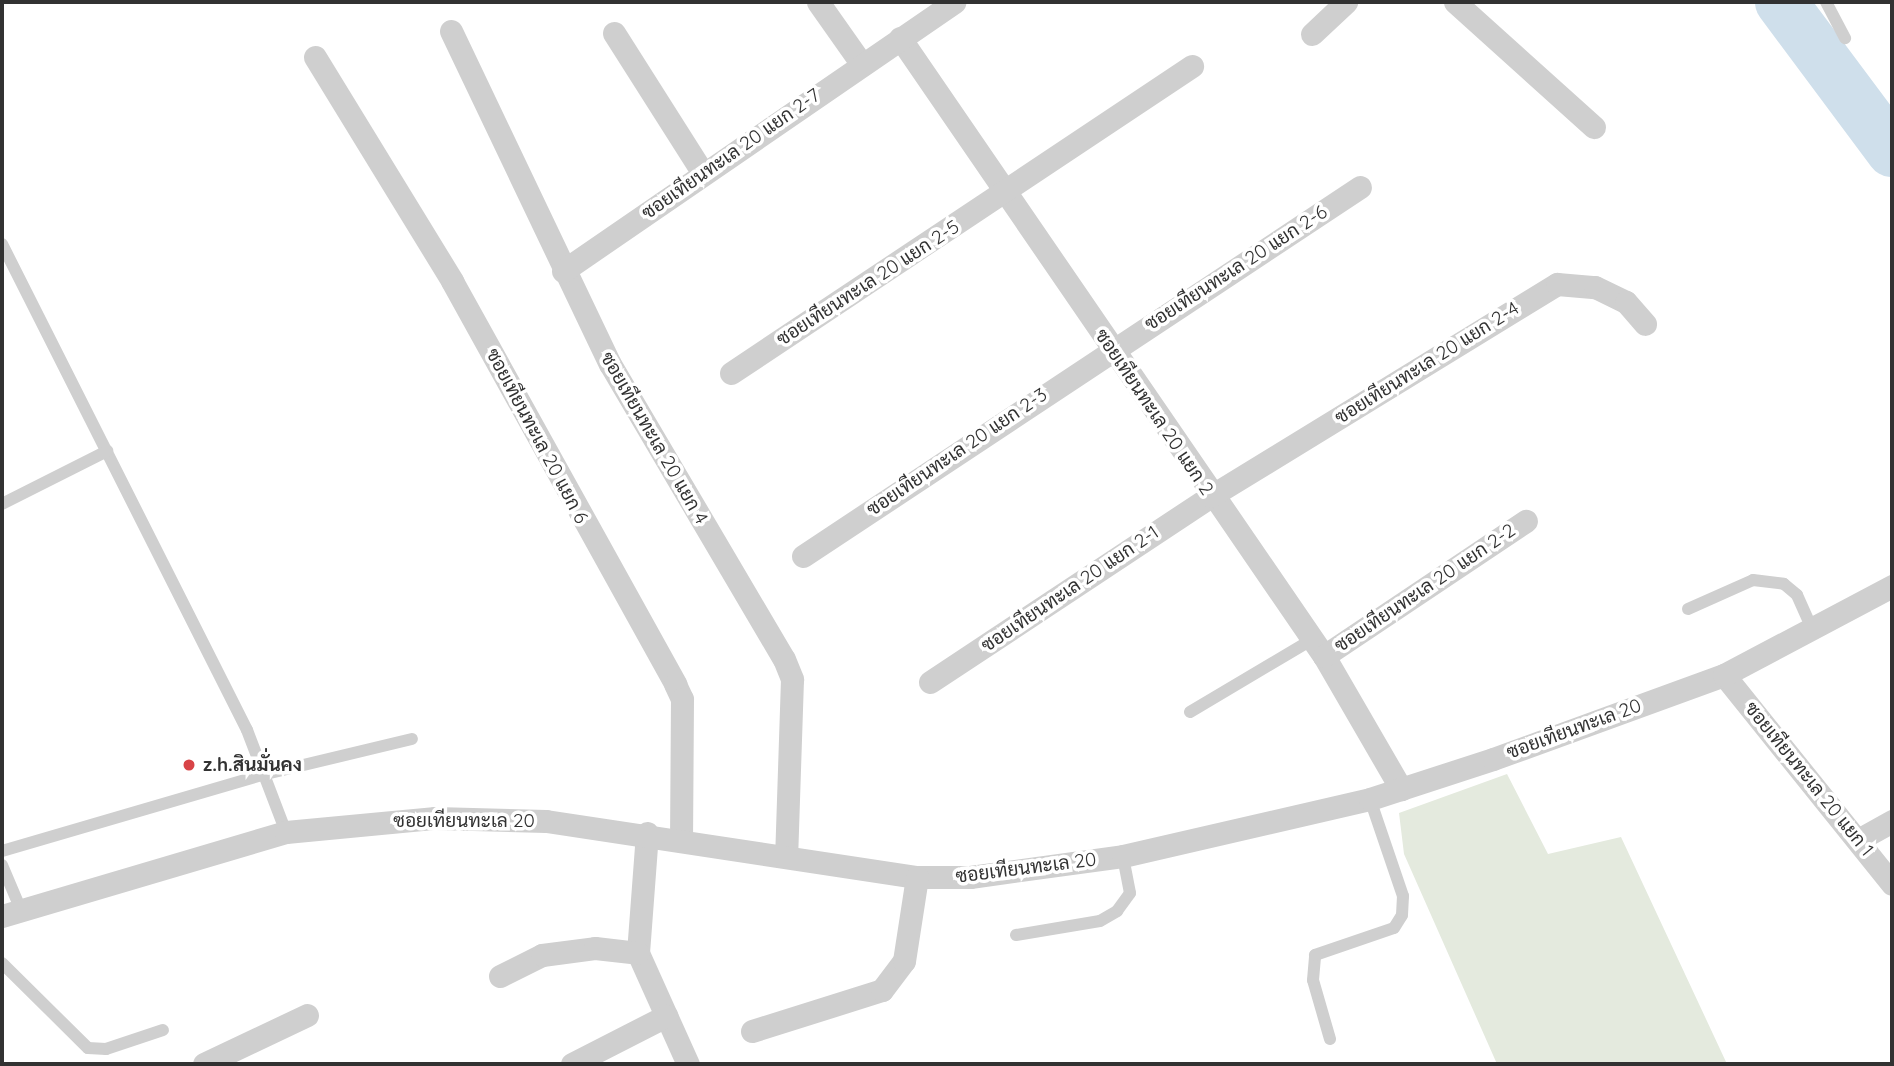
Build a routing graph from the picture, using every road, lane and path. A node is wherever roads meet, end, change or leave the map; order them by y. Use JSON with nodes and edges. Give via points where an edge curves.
{"nodes":[{"id":1,"x":818,"y":2,"type":"edge"},
{"id":2,"x":954,"y":2,"type":"edge"},
{"id":3,"x":1346,"y":2,"type":"edge"},
{"id":4,"x":1455,"y":2,"type":"edge"},
{"id":5,"x":1826,"y":2,"type":"edge"},
{"id":6,"x":1483,"y":12,"type":"edge"},
{"id":7,"x":451,"y":31,"type":"dead end"},
{"id":8,"x":614,"y":33,"type":"dead end"},
{"id":9,"x":1312,"y":34,"type":"dead end"},
{"id":10,"x":900,"y":38,"type":"junction"},
{"id":11,"x":1845,"y":38,"type":"dead end"},
{"id":12,"x":315,"y":57,"type":"dead end"},
{"id":13,"x":861,"y":63,"type":"junction"},
{"id":14,"x":1192,"y":66,"type":"dead end"},
{"id":15,"x":1594,"y":127,"type":"dead end"},
{"id":16,"x":703,"y":173,"type":"junction"},
{"id":17,"x":1360,"y":187,"type":"dead end"},
{"id":18,"x":1005,"y":193,"type":"junction"},
{"id":19,"x":2,"y":244,"type":"edge"},
{"id":20,"x":563,"y":271,"type":"junction"},
{"id":21,"x":1645,"y":324,"type":"dead end"},
{"id":22,"x":1111,"y":348,"type":"junction"},
{"id":23,"x":731,"y":373,"type":"dead end"},
{"id":24,"x":107,"y":451,"type":"junction"},
{"id":25,"x":1211,"y":496,"type":"junction"},
{"id":26,"x":2,"y":505,"type":"edge"},
{"id":27,"x":1526,"y":521,"type":"dead end"},
{"id":28,"x":803,"y":556,"type":"dead end"},
{"id":29,"x":1892,"y":586,"type":"edge"},
{"id":30,"x":1688,"y":609,"type":"dead end"},
{"id":31,"x":1812,"y":629,"type":"junction"},
{"id":32,"x":1319,"y":648,"type":"junction"},
{"id":33,"x":1724,"y":675,"type":"junction"},
{"id":34,"x":930,"y":682,"type":"dead end"},
{"id":35,"x":1190,"y":712,"type":"dead end"},
{"id":36,"x":412,"y":740,"type":"dead end"},
{"id":37,"x":266,"y":774,"type":"junction"},
{"id":38,"x":1401,"y":789,"type":"junction"},
{"id":39,"x":1370,"y":799,"type":"junction"},
{"id":40,"x":1892,"y":821,"type":"edge"},
{"id":41,"x":286,"y":832,"type":"junction"},
{"id":42,"x":647,"y":833,"type":"junction"},
{"id":43,"x":681,"y":839,"type":"junction"},
{"id":44,"x":1858,"y":840,"type":"junction"},
{"id":45,"x":2,"y":851,"type":"edge"},
{"id":46,"x":786,"y":856,"type":"junction"},
{"id":47,"x":1123,"y":856,"type":"junction"},
{"id":48,"x":2,"y":866,"type":"edge"},
{"id":49,"x":917,"y":877,"type":"junction"},
{"id":50,"x":1892,"y":884,"type":"edge"},
{"id":51,"x":11,"y":913,"type":"edge"},
{"id":52,"x":1016,"y":935,"type":"dead end"},
{"id":53,"x":638,"y":953,"type":"junction"},
{"id":54,"x":2,"y":963,"type":"edge"},
{"id":55,"x":500,"y":976,"type":"dead end"},
{"id":56,"x":307,"y":1015,"type":"dead end"},
{"id":57,"x":666,"y":1016,"type":"junction"},
{"id":58,"x":163,"y":1030,"type":"dead end"},
{"id":59,"x":752,"y":1031,"type":"dead end"},
{"id":60,"x":1330,"y":1039,"type":"dead end"},
{"id":61,"x":204,"y":1064,"type":"edge"},
{"id":62,"x":572,"y":1064,"type":"edge"},
{"id":63,"x":688,"y":1064,"type":"edge"}],
"edges":[{"from":1,"to":13,"type":"street"},
{"from":2,"to":10,"type":"street","name":"ซอยเทียนทะเล 20 แยก 2-7"},
{"from":3,"to":9,"type":"street"},
{"from":4,"to":6,"type":"street"},
{"from":5,"to":11,"type":"lane"},
{"from":6,"to":15,"type":"street"},
{"from":7,"to":20,"type":"street","name":"ซอยเทียนทะเล 20 แยก 4"},
{"from":8,"to":16,"type":"street"},
{"from":10,"to":13,"type":"street","name":"ซอยเทียนทะเล 20 แยก 2-7"},
{"from":10,"to":18,"type":"street","name":"ซอยเทียนทะเล 20 แยก 2"},
{"from":12,"to":43,"type":"street","name":"ซอยเทียนทะเล 20 แยก 6","via":[[452,281],[676,684],[683,728]]},
{"from":13,"to":16,"type":"street","name":"ซอยเทียนทะเล 20 แยก 2-7"},
{"from":14,"to":18,"type":"street","name":"ซอยเทียนทะเล 20 แยก 2-5"},
{"from":16,"to":20,"type":"street","name":"ซอยเทียนทะเล 20 แยก 2-7"},
{"from":17,"to":22,"type":"street","name":"ซอยเทียนทะเล 20 แยก 2-6"},
{"from":18,"to":22,"type":"street","name":"ซอยเทียนทะเล 20 แยก 2"},
{"from":18,"to":23,"type":"street","name":"ซอยเทียนทะเล 20 แยก 2-5"},
{"from":19,"to":24,"type":"lane"},
{"from":20,"to":46,"type":"street","name":"ซอยเทียนทะเล 20 แยก 4","via":[[616,376],[792,679]]},
{"from":21,"to":25,"type":"street","name":"ซอยเทียนทะเล 20 แยก 2-4","via":[[1626,302],[1595,287],[1557,284]]},
{"from":22,"to":25,"type":"street","name":"ซอยเทียนทะเล 20 แยก 2"},
{"from":22,"to":28,"type":"street","name":"ซอยเทียนทะเล 20 แยก 2-3"},
{"from":24,"to":26,"type":"lane"},
{"from":24,"to":37,"type":"lane"},
{"from":25,"to":32,"type":"street","name":"ซอยเทียนทะเล 20 แยก 2"},
{"from":25,"to":34,"type":"street","name":"ซอยเทียนทะเล 20 แยก 2-1"},
{"from":27,"to":32,"type":"street","name":"ซอยเทียนทะเล 20 แยก 2-2"},
{"from":29,"to":31,"type":"street","name":"ซอยเทียนทะเล 20"},
{"from":30,"to":31,"type":"lane","via":[[1753,580],[1784,584],[1797,595]]},
{"from":31,"to":33,"type":"street","name":"ซอยเทียนทะเล 20"},
{"from":32,"to":35,"type":"lane"},
{"from":32,"to":38,"type":"street","name":"ซอยเทียนทะเล 20 แยก 2"},
{"from":33,"to":38,"type":"street","name":"ซอยเทียนทะเล 20"},
{"from":33,"to":44,"type":"street","name":"ซอยเทียนทะเล 20 แยก 1"},
{"from":36,"to":37,"type":"lane"},
{"from":37,"to":41,"type":"lane"},
{"from":37,"to":45,"type":"lane"},
{"from":38,"to":39,"type":"street","name":"ซอยเทียนทะเล 20"},
{"from":39,"to":47,"type":"street","name":"ซอยเทียนทะเล 20"},
{"from":39,"to":60,"type":"lane","via":[[1403,895],[1402,915],[1394,928],[1315,955],[1313,980]]},
{"from":40,"to":44,"type":"street"},
{"from":41,"to":42,"type":"street","name":"ซอยเทียนทะเล 20","via":[[435,818],[546,821]]},
{"from":41,"to":51,"type":"street","name":"ซอยเทียนทะเล 20"},
{"from":42,"to":43,"type":"street","name":"ซอยเทียนทะเล 20"},
{"from":42,"to":53,"type":"street"},
{"from":43,"to":46,"type":"street","name":"ซอยเทียนทะเล 20"},
{"from":44,"to":50,"type":"street","name":"ซอยเทียนทะเล 20 แยก 1"},
{"from":46,"to":49,"type":"street","name":"ซอยเทียนทะเล 20"},
{"from":47,"to":49,"type":"street","name":"ซอยเทียนทะเล 20","via":[[970,877]]},
{"from":47,"to":52,"type":"lane","via":[[1130,893],[1117,911],[1100,921]]},
{"from":48,"to":51,"type":"lane"},
{"from":49,"to":59,"type":"street","via":[[904,961],[882,990]]},
{"from":53,"to":55,"type":"street","via":[[595,948],[541,955]]},
{"from":53,"to":57,"type":"street"},
{"from":54,"to":58,"type":"lane","via":[[88,1048],[106,1049]]},
{"from":56,"to":61,"type":"street"},
{"from":57,"to":62,"type":"street"},
{"from":57,"to":63,"type":"street"}]}
